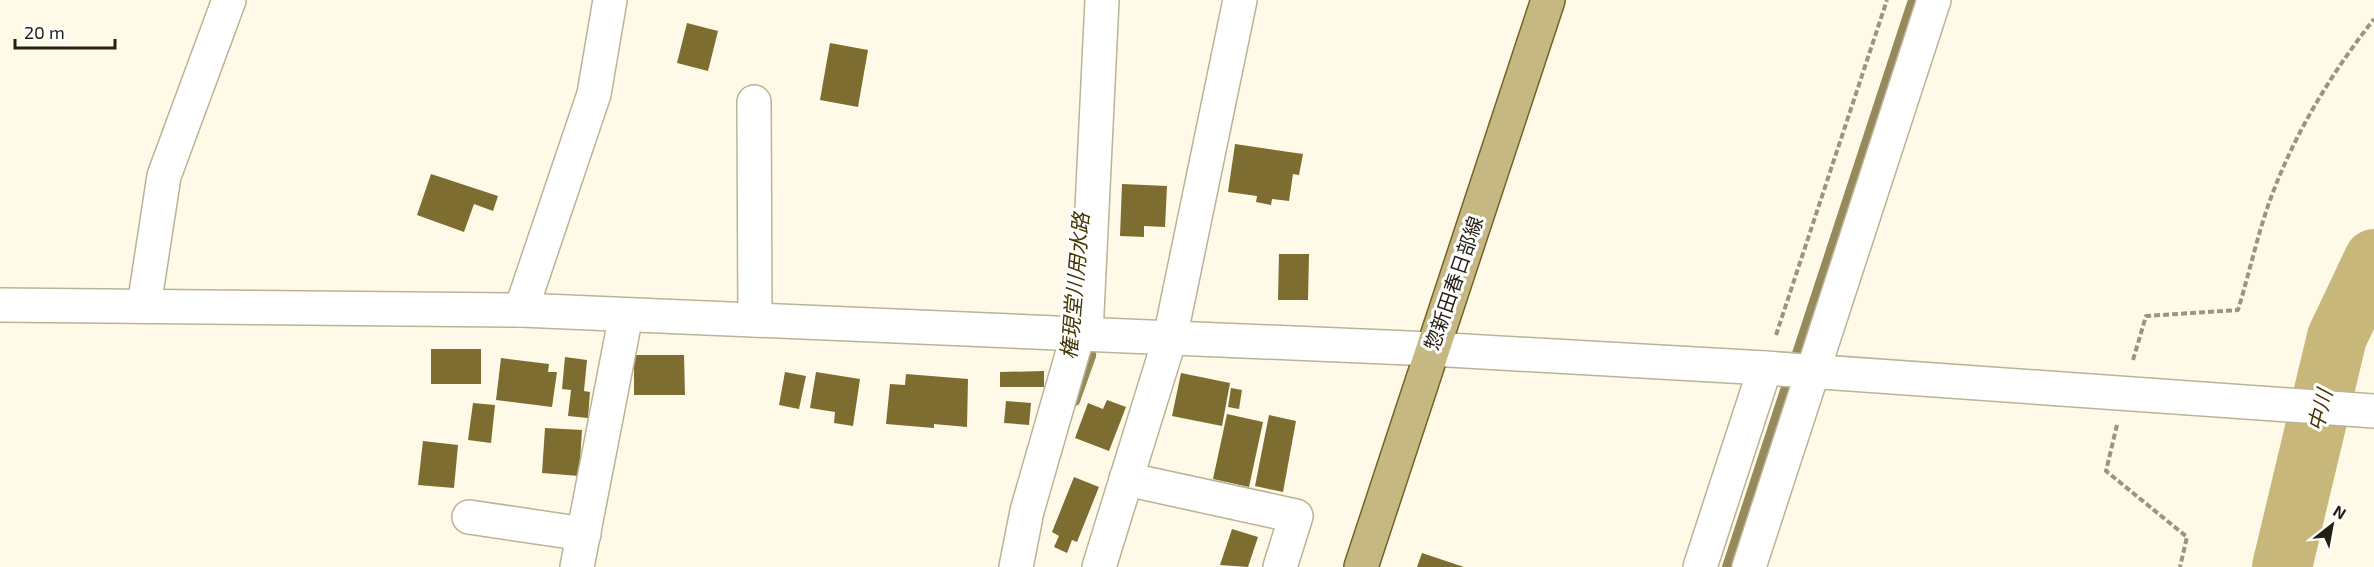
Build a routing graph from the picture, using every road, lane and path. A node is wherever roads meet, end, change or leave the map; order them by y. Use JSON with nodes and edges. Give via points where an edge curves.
{"nodes":[{"id":1,"x":230,"y":0,"type":"edge"},
{"id":2,"x":610,"y":0,"type":"edge"},
{"id":3,"x":1102,"y":0,"type":"edge"},
{"id":4,"x":1240,"y":0,"type":"edge"},
{"id":5,"x":1548,"y":0,"type":"edge"},
{"id":6,"x":1887,"y":0,"type":"edge"},
{"id":7,"x":1934,"y":0,"type":"edge"},
{"id":8,"x":2374,"y":19,"type":"edge"},
{"id":9,"x":754,"y":102,"type":"dead end"},
{"id":10,"x":0,"y":305,"type":"edge"},
{"id":11,"x":144,"y":306,"type":"junction"},
{"id":12,"x":521,"y":310,"type":"junction"},
{"id":13,"x":626,"y":315,"type":"junction"},
{"id":14,"x":755,"y":320,"type":"junction"},
{"id":15,"x":1092,"y":335,"type":"junction"},
{"id":16,"x":1170,"y":338,"type":"junction"},
{"id":17,"x":1431,"y":349,"type":"junction"},
{"id":18,"x":1765,"y":368,"type":"junction"},
{"id":19,"x":1812,"y":371,"type":"junction"},
{"id":20,"x":2138,"y":395,"type":"junction"},
{"id":21,"x":2374,"y":411,"type":"edge"},
{"id":22,"x":1126,"y":479,"type":"junction"},
{"id":23,"x":469,"y":517,"type":"dead end"},
{"id":24,"x":584,"y":534,"type":"junction"},
{"id":25,"x":578,"y":567,"type":"edge"},
{"id":26,"x":1016,"y":567,"type":"edge"},
{"id":27,"x":1099,"y":567,"type":"edge"},
{"id":28,"x":1280,"y":567,"type":"edge"},
{"id":29,"x":1360,"y":567,"type":"edge"},
{"id":30,"x":1700,"y":567,"type":"edge"},
{"id":31,"x":1749,"y":567,"type":"edge"},
{"id":32,"x":2180,"y":567,"type":"edge"}],
"edges":[{"from":1,"to":11,"type":"street","via":[[164,176]]},
{"from":2,"to":12,"type":"street","via":[[594,94]]},
{"from":3,"to":15,"type":"street"},
{"from":4,"to":16,"type":"street"},
{"from":5,"to":17,"type":"main road","name":"惣新田春日部線"},
{"from":6,"to":18,"type":"path"},
{"from":7,"to":19,"type":"street"},
{"from":8,"to":20,"type":"path","via":[[2324,88],[2290,154],[2269,204],[2238,309],[2146,316]]},
{"from":9,"to":14,"type":"street"},
{"from":10,"to":11,"type":"street"},
{"from":11,"to":12,"type":"street"},
{"from":12,"to":13,"type":"street"},
{"from":13,"to":14,"type":"street"},
{"from":13,"to":24,"type":"street"},
{"from":14,"to":15,"type":"street"},
{"from":15,"to":16,"type":"street"},
{"from":15,"to":26,"type":"street","via":[[1027,511]]},
{"from":16,"to":17,"type":"street"},
{"from":16,"to":22,"type":"street"},
{"from":17,"to":18,"type":"street"},
{"from":17,"to":29,"type":"main road","name":"惣新田春日部線"},
{"from":18,"to":19,"type":"street"},
{"from":18,"to":30,"type":"street"},
{"from":19,"to":20,"type":"street"},
{"from":19,"to":31,"type":"street"},
{"from":20,"to":21,"type":"street"},
{"from":20,"to":32,"type":"path","via":[[2106,471],[2187,537]]},
{"from":22,"to":27,"type":"street"},
{"from":22,"to":28,"type":"street","via":[[1296,516]]},
{"from":23,"to":24,"type":"street"},
{"from":24,"to":25,"type":"street"}]}
